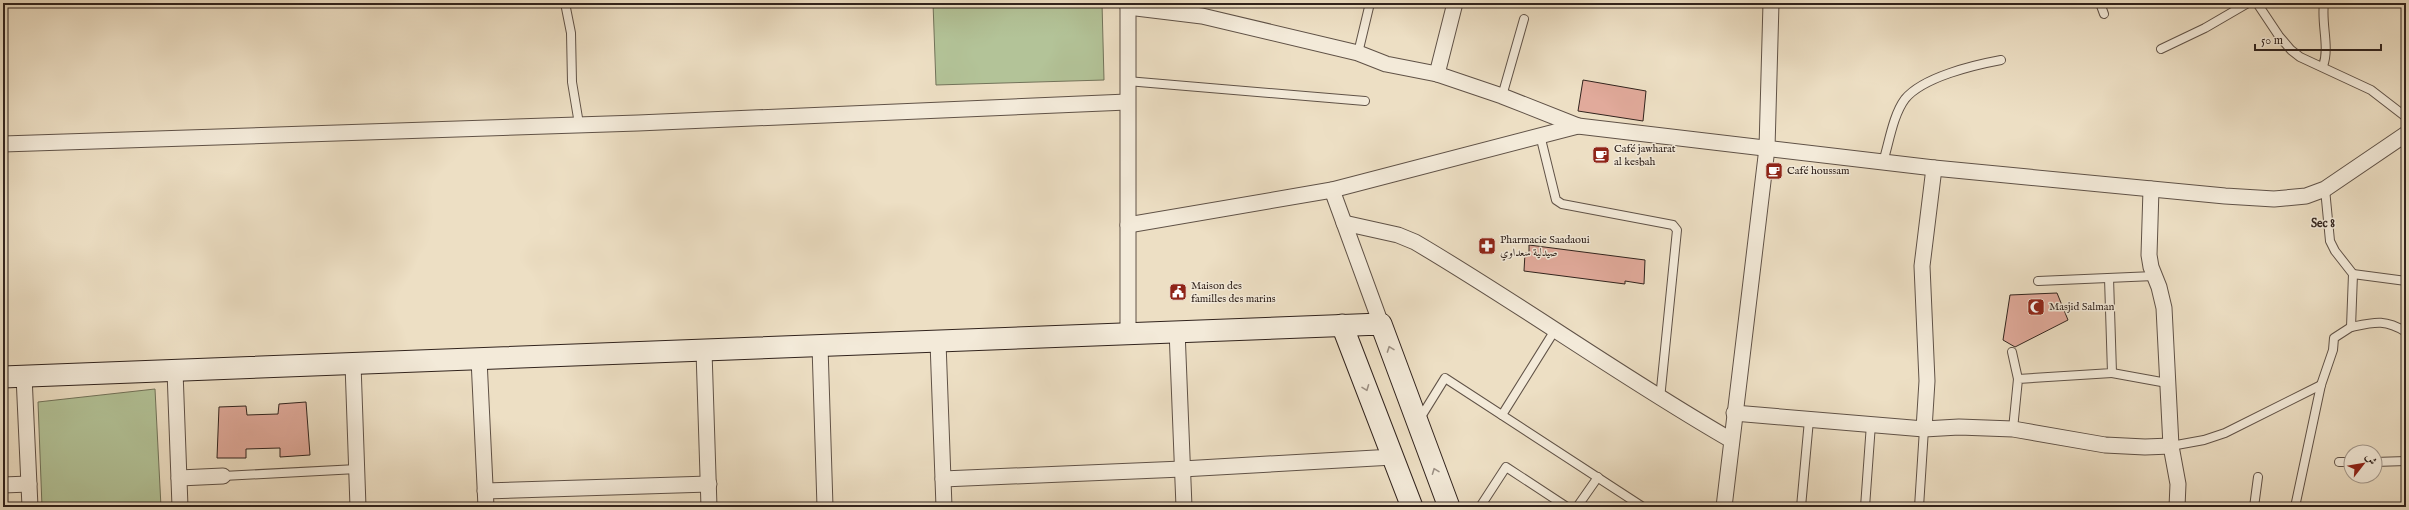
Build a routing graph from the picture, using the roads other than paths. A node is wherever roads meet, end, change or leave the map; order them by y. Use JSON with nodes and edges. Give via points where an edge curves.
{"nodes":[{"id":1,"x":565,"y":3,"type":"edge"},
{"id":2,"x":1370,"y":3,"type":"edge"},
{"id":3,"x":1455,"y":3,"type":"edge"},
{"id":4,"x":1771,"y":3,"type":"edge"},
{"id":5,"x":2100,"y":3,"type":"edge"},
{"id":6,"x":2248,"y":3,"type":"edge"},
{"id":7,"x":2257,"y":3,"type":"edge"},
{"id":8,"x":2324,"y":3,"type":"edge"},
{"id":9,"x":1128,"y":5,"type":"edge"},
{"id":10,"x":1203,"y":9,"type":"edge"},
{"id":11,"x":2104,"y":14,"type":"dead end"},
{"id":12,"x":1524,"y":19,"type":"dead end"},
{"id":13,"x":2161,"y":49,"type":"dead end"},
{"id":14,"x":1358,"y":53,"type":"junction"},
{"id":15,"x":2001,"y":60,"type":"dead end"},
{"id":16,"x":2323,"y":66,"type":"junction"},
{"id":17,"x":1437,"y":74,"type":"junction"},
{"id":18,"x":1127,"y":81,"type":"junction"},
{"id":19,"x":1502,"y":96,"type":"junction"},
{"id":20,"x":1365,"y":101,"type":"dead end"},
{"id":21,"x":1127,"y":102,"type":"junction"},
{"id":22,"x":2406,"y":117,"type":"edge"},
{"id":23,"x":579,"y":124,"type":"junction"},
{"id":24,"x":1578,"y":126,"type":"junction"},
{"id":25,"x":2406,"y":134,"type":"edge"},
{"id":26,"x":1540,"y":135,"type":"junction"},
{"id":27,"x":3,"y":144,"type":"edge"},
{"id":28,"x":1767,"y":148,"type":"junction"},
{"id":29,"x":1883,"y":162,"type":"junction"},
{"id":30,"x":1934,"y":168,"type":"junction"},
{"id":31,"x":2151,"y":189,"type":"junction"},
{"id":32,"x":2325,"y":189,"type":"junction"},
{"id":33,"x":1332,"y":190,"type":"junction"},
{"id":34,"x":1344,"y":223,"type":"junction"},
{"id":35,"x":1128,"y":225,"type":"junction"},
{"id":36,"x":2353,"y":274,"type":"junction"},
{"id":37,"x":2154,"y":276,"type":"junction"},
{"id":38,"x":2109,"y":278,"type":"junction"},
{"id":39,"x":2406,"y":281,"type":"edge"},
{"id":40,"x":2038,"y":282,"type":"dead end"},
{"id":41,"x":1381,"y":324,"type":"junction"},
{"id":42,"x":1342,"y":326,"type":"junction"},
{"id":43,"x":2351,"y":327,"type":"junction"},
{"id":44,"x":1177,"y":330,"type":"junction"},
{"id":45,"x":1555,"y":330,"type":"junction"},
{"id":46,"x":1128,"y":332,"type":"junction"},
{"id":47,"x":2406,"y":332,"type":"edge"},
{"id":48,"x":938,"y":342,"type":"junction"},
{"id":49,"x":820,"y":346,"type":"junction"},
{"id":50,"x":704,"y":351,"type":"junction"},
{"id":51,"x":2012,"y":352,"type":"dead end"},
{"id":52,"x":479,"y":359,"type":"junction"},
{"id":53,"x":353,"y":364,"type":"junction"},
{"id":54,"x":175,"y":370,"type":"junction"},
{"id":55,"x":2112,"y":373,"type":"junction"},
{"id":56,"x":24,"y":376,"type":"junction"},
{"id":57,"x":3,"y":377,"type":"edge"},
{"id":58,"x":2018,"y":379,"type":"junction"},
{"id":59,"x":2167,"y":383,"type":"junction"},
{"id":60,"x":2321,"y":385,"type":"junction"},
{"id":61,"x":1660,"y":400,"type":"junction"},
{"id":62,"x":1734,"y":413,"type":"junction"},
{"id":63,"x":1502,"y":415,"type":"junction"},
{"id":64,"x":1809,"y":420,"type":"junction"},
{"id":65,"x":1417,"y":424,"type":"junction"},
{"id":66,"x":1871,"y":424,"type":"junction"},
{"id":67,"x":1924,"y":429,"type":"junction"},
{"id":68,"x":2013,"y":429,"type":"junction"},
{"id":69,"x":1731,"y":440,"type":"junction"},
{"id":70,"x":2171,"y":446,"type":"junction"},
{"id":71,"x":1392,"y":457,"type":"junction"},
{"id":72,"x":2406,"y":461,"type":"edge"},
{"id":73,"x":2339,"y":462,"type":"dead end"},
{"id":74,"x":2343,"y":462,"type":"edge"},
{"id":75,"x":2383,"y":462,"type":"edge"},
{"id":76,"x":357,"y":469,"type":"junction"},
{"id":77,"x":1182,"y":469,"type":"junction"},
{"id":78,"x":223,"y":476,"type":"joint"},
{"id":79,"x":1598,"y":477,"type":"junction"},
{"id":80,"x":2258,"y":477,"type":"dead end"},
{"id":81,"x":179,"y":478,"type":"junction"},
{"id":82,"x":943,"y":479,"type":"junction"},
{"id":83,"x":29,"y":484,"type":"junction"},
{"id":84,"x":708,"y":484,"type":"junction"},
{"id":85,"x":3,"y":485,"type":"edge"},
{"id":86,"x":485,"y":491,"type":"junction"},
{"id":87,"x":30,"y":507,"type":"edge"},
{"id":88,"x":180,"y":507,"type":"edge"},
{"id":89,"x":358,"y":507,"type":"edge"},
{"id":90,"x":486,"y":507,"type":"edge"},
{"id":91,"x":709,"y":507,"type":"edge"},
{"id":92,"x":825,"y":507,"type":"edge"},
{"id":93,"x":944,"y":507,"type":"edge"},
{"id":94,"x":1184,"y":507,"type":"edge"},
{"id":95,"x":1412,"y":507,"type":"edge"},
{"id":96,"x":1449,"y":507,"type":"edge"},
{"id":97,"x":1480,"y":507,"type":"edge"},
{"id":98,"x":1567,"y":507,"type":"edge"},
{"id":99,"x":1577,"y":507,"type":"edge"},
{"id":100,"x":1643,"y":507,"type":"edge"},
{"id":101,"x":1724,"y":507,"type":"edge"},
{"id":102,"x":1801,"y":507,"type":"edge"},
{"id":103,"x":1865,"y":507,"type":"edge"},
{"id":104,"x":1919,"y":507,"type":"edge"},
{"id":105,"x":2177,"y":507,"type":"edge"},
{"id":106,"x":2254,"y":507,"type":"edge"},
{"id":107,"x":2295,"y":507,"type":"edge"}],
"edges":[{"from":1,"to":23,"type":"lane","via":[[571,34],[572,82]]},
{"from":2,"to":14,"type":"lane"},
{"from":3,"to":17,"type":"street"},
{"from":4,"to":28,"type":"street"},
{"from":5,"to":11,"type":"lane"},
{"from":6,"to":13,"type":"lane","via":[[2205,28]]},
{"from":7,"to":16,"type":"lane","via":[[2291,50],[2300,57]]},
{"from":8,"to":16,"type":"lane","via":[[2322,17],[2326,58]]},
{"from":9,"to":10,"type":"street"},
{"from":9,"to":18,"type":"street"},
{"from":10,"to":14,"type":"street"},
{"from":12,"to":19,"type":"lane"},
{"from":14,"to":17,"type":"street","via":[[1386,64]]},
{"from":15,"to":29,"type":"lane","via":[[1947,74],[1922,86],[1906,98],[1898,113]]},
{"from":16,"to":22,"type":"lane","via":[[2371,90]]},
{"from":17,"to":19,"type":"street"},
{"from":18,"to":20,"type":"lane"},
{"from":18,"to":21,"type":"street"},
{"from":19,"to":24,"type":"street"},
{"from":21,"to":23,"type":"street"},
{"from":21,"to":35,"type":"street"},
{"from":23,"to":27,"type":"street"},
{"from":24,"to":26,"type":"street"},
{"from":24,"to":28,"type":"street"},
{"from":25,"to":32,"type":"street"},
{"from":26,"to":33,"type":"street"},
{"from":26,"to":61,"type":"lane","via":[[1556,200],[1562,204],[1673,225],[1677,230]]},
{"from":28,"to":29,"type":"street"},
{"from":28,"to":62,"type":"street"},
{"from":29,"to":30,"type":"street"},
{"from":30,"to":31,"type":"street"},
{"from":30,"to":67,"type":"street","via":[[1922,266],[1927,382]]},
{"from":31,"to":32,"type":"street","via":[[2274,198],[2306,196]]},
{"from":31,"to":37,"type":"street","via":[[2149,255]]},
{"from":32,"to":36,"type":"lane","via":[[2330,241]]},
{"from":33,"to":34,"type":"street"},
{"from":33,"to":35,"type":"street"},
{"from":34,"to":41,"type":"street"},
{"from":34,"to":45,"type":"street","via":[[1398,235],[1415,242]]},
{"from":35,"to":46,"type":"street"},
{"from":36,"to":39,"type":"lane"},
{"from":36,"to":43,"type":"lane"},
{"from":37,"to":38,"type":"lane"},
{"from":37,"to":59,"type":"street","via":[[2164,308],[2168,356]]},
{"from":38,"to":40,"type":"lane"},
{"from":38,"to":55,"type":"lane"},
{"from":41,"to":42,"type":"street"},
{"from":65,"to":41,"type":"street","one_way":true},
{"from":42,"to":44,"type":"street"},
{"from":42,"to":71,"type":"street","one_way":true},
{"from":43,"to":47,"type":"lane","via":[[2381,321]]},
{"from":43,"to":60,"type":"lane","via":[[2334,338],[2331,361]]},
{"from":44,"to":46,"type":"street"},
{"from":44,"to":77,"type":"street"},
{"from":45,"to":61,"type":"street"},
{"from":45,"to":63,"type":"lane"},
{"from":46,"to":48,"type":"street"},
{"from":48,"to":49,"type":"street"},
{"from":48,"to":82,"type":"street"},
{"from":49,"to":50,"type":"street"},
{"from":49,"to":92,"type":"street"},
{"from":50,"to":52,"type":"street"},
{"from":50,"to":84,"type":"street"},
{"from":51,"to":58,"type":"lane"},
{"from":52,"to":53,"type":"street"},
{"from":52,"to":86,"type":"street"},
{"from":53,"to":54,"type":"street"},
{"from":53,"to":76,"type":"street"},
{"from":54,"to":56,"type":"street"},
{"from":54,"to":81,"type":"street"},
{"from":55,"to":58,"type":"lane"},
{"from":55,"to":59,"type":"lane"},
{"from":56,"to":57,"type":"street"},
{"from":56,"to":83,"type":"street"},
{"from":58,"to":68,"type":"lane"},
{"from":59,"to":70,"type":"street"},
{"from":60,"to":70,"type":"lane","via":[[2224,433],[2204,440]]},
{"from":60,"to":107,"type":"lane"},
{"from":61,"to":69,"type":"street"},
{"from":62,"to":64,"type":"street"},
{"from":62,"to":69,"type":"street"},
{"from":63,"to":65,"type":"lane","via":[[1445,378]]},
{"from":63,"to":79,"type":"lane"},
{"from":64,"to":66,"type":"street"},
{"from":64,"to":102,"type":"lane"},
{"from":96,"to":65,"type":"street","one_way":true},
{"from":66,"to":67,"type":"street"},
{"from":66,"to":103,"type":"lane"},
{"from":67,"to":68,"type":"street"},
{"from":67,"to":104,"type":"lane"},
{"from":68,"to":70,"type":"street","via":[[2105,445]]},
{"from":69,"to":101,"type":"street"},
{"from":70,"to":105,"type":"street","via":[[2178,484]]},
{"from":71,"to":77,"type":"street"},
{"from":71,"to":95,"type":"street"},
{"from":72,"to":75,"type":"lane"},
{"from":73,"to":74,"type":"lane"},
{"from":76,"to":78,"type":"lane"},
{"from":76,"to":89,"type":"street"},
{"from":77,"to":82,"type":"street"},
{"from":77,"to":94,"type":"street"},
{"from":78,"to":81,"type":"street"},
{"from":79,"to":99,"type":"lane"},
{"from":79,"to":100,"type":"lane"},
{"from":80,"to":106,"type":"lane"},
{"from":81,"to":88,"type":"street"},
{"from":82,"to":93,"type":"street"},
{"from":83,"to":85,"type":"street"},
{"from":83,"to":87,"type":"street"},
{"from":84,"to":86,"type":"street"},
{"from":84,"to":91,"type":"street"},
{"from":86,"to":90,"type":"street"},
{"from":97,"to":98,"type":"lane","via":[[1506,467]]}]}
